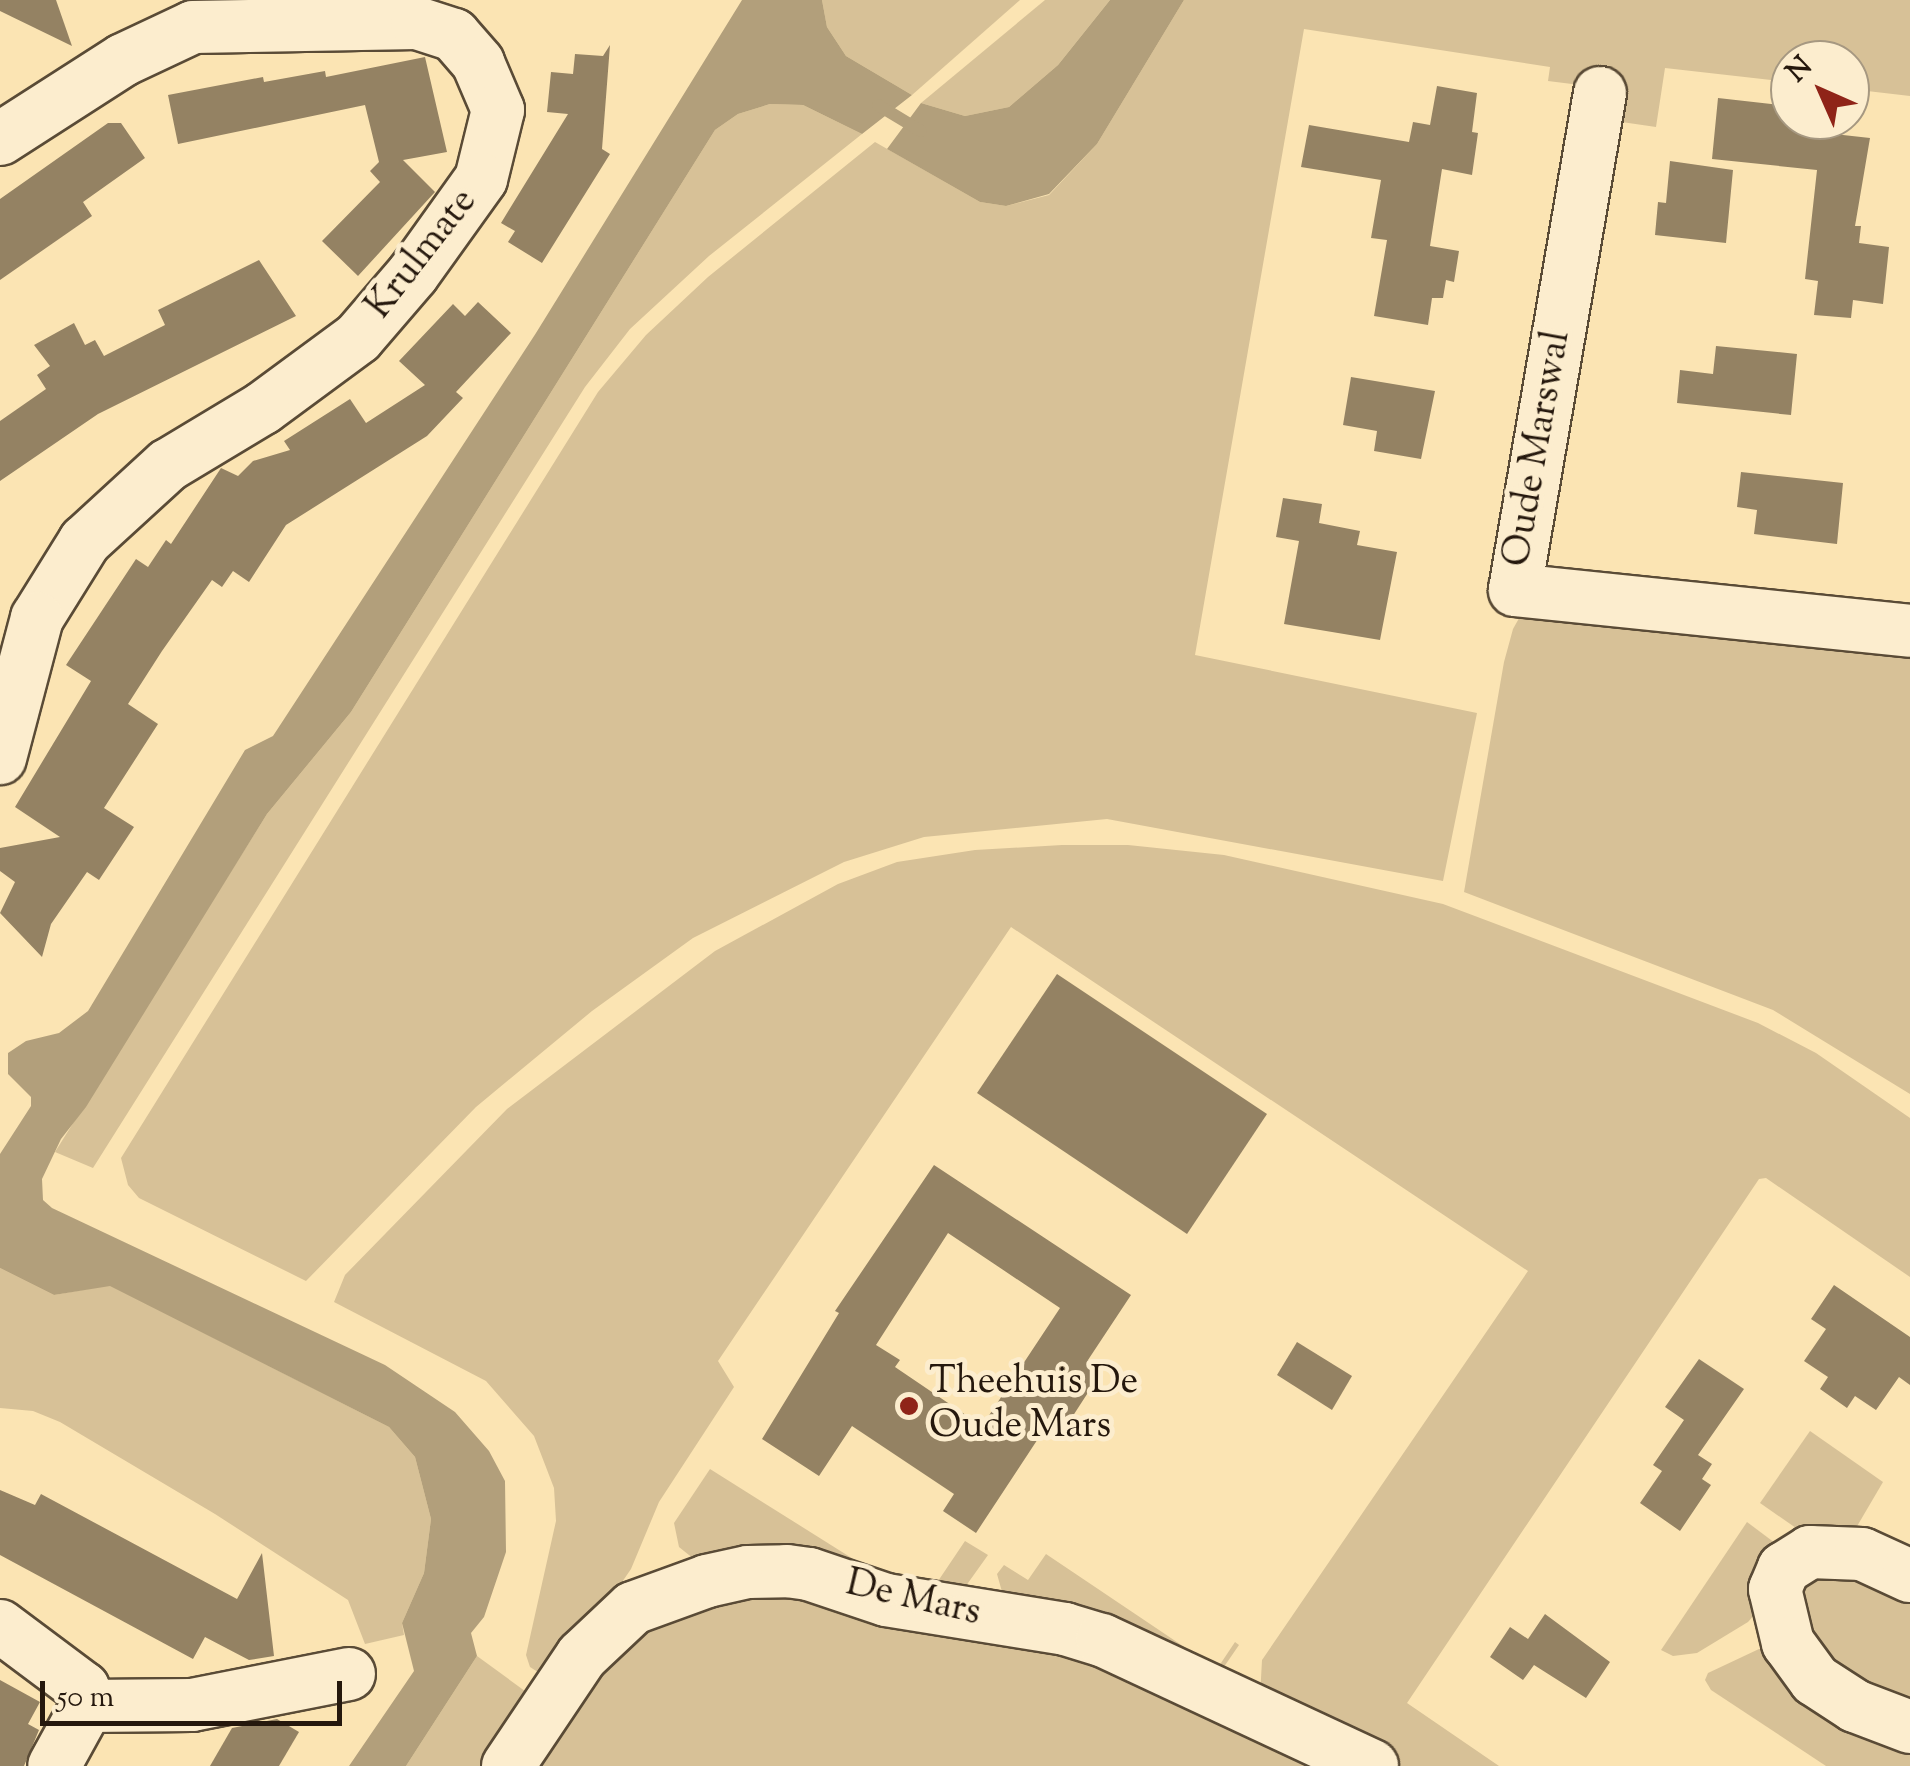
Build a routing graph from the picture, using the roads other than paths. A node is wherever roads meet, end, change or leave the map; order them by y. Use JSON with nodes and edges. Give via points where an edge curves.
{"nodes":[{"id":1,"x":1600,"y":93,"type":"dead end"},
{"id":2,"x":0,"y":139,"type":"edge"},
{"id":3,"x":1910,"y":630,"type":"edge"},
{"id":4,"x":0,"y":758,"type":"edge"},
{"id":5,"x":1910,"y":1576,"type":"edge"},
{"id":6,"x":0,"y":1626,"type":"edge"},
{"id":7,"x":349,"y":1674,"type":"dead end"},
{"id":8,"x":86,"y":1706,"type":"junction"},
{"id":9,"x":1910,"y":1727,"type":"edge"},
{"id":10,"x":54,"y":1766,"type":"edge"},
{"id":11,"x":508,"y":1766,"type":"edge"},
{"id":12,"x":1372,"y":1766,"type":"edge"}],
"edges":[{"from":1,"to":3,"type":"street","name":"Oude Marswal","via":[[1515,590]]},
{"from":2,"to":4,"type":"street","name":"Krulmate","via":[[123,60],[193,27],[210,26],[417,24],[454,34],[478,63],[498,110],[481,179],[358,338],[263,408],[168,465],[86,541],[37,618]]},
{"from":5,"to":9,"type":"street","via":[[1862,1554],[1810,1552],[1784,1568],[1774,1589],[1788,1644],[1815,1680],[1854,1706]]},
{"from":6,"to":8,"type":"street","via":[[82,1688]]},
{"from":7,"to":8,"type":"street","via":[[192,1706]]},
{"from":8,"to":10,"type":"street"},
{"from":11,"to":12,"type":"street","name":"De Mars","via":[[582,1656],[633,1608],[707,1581],[787,1571],[886,1600],[1102,1640]]}]}
